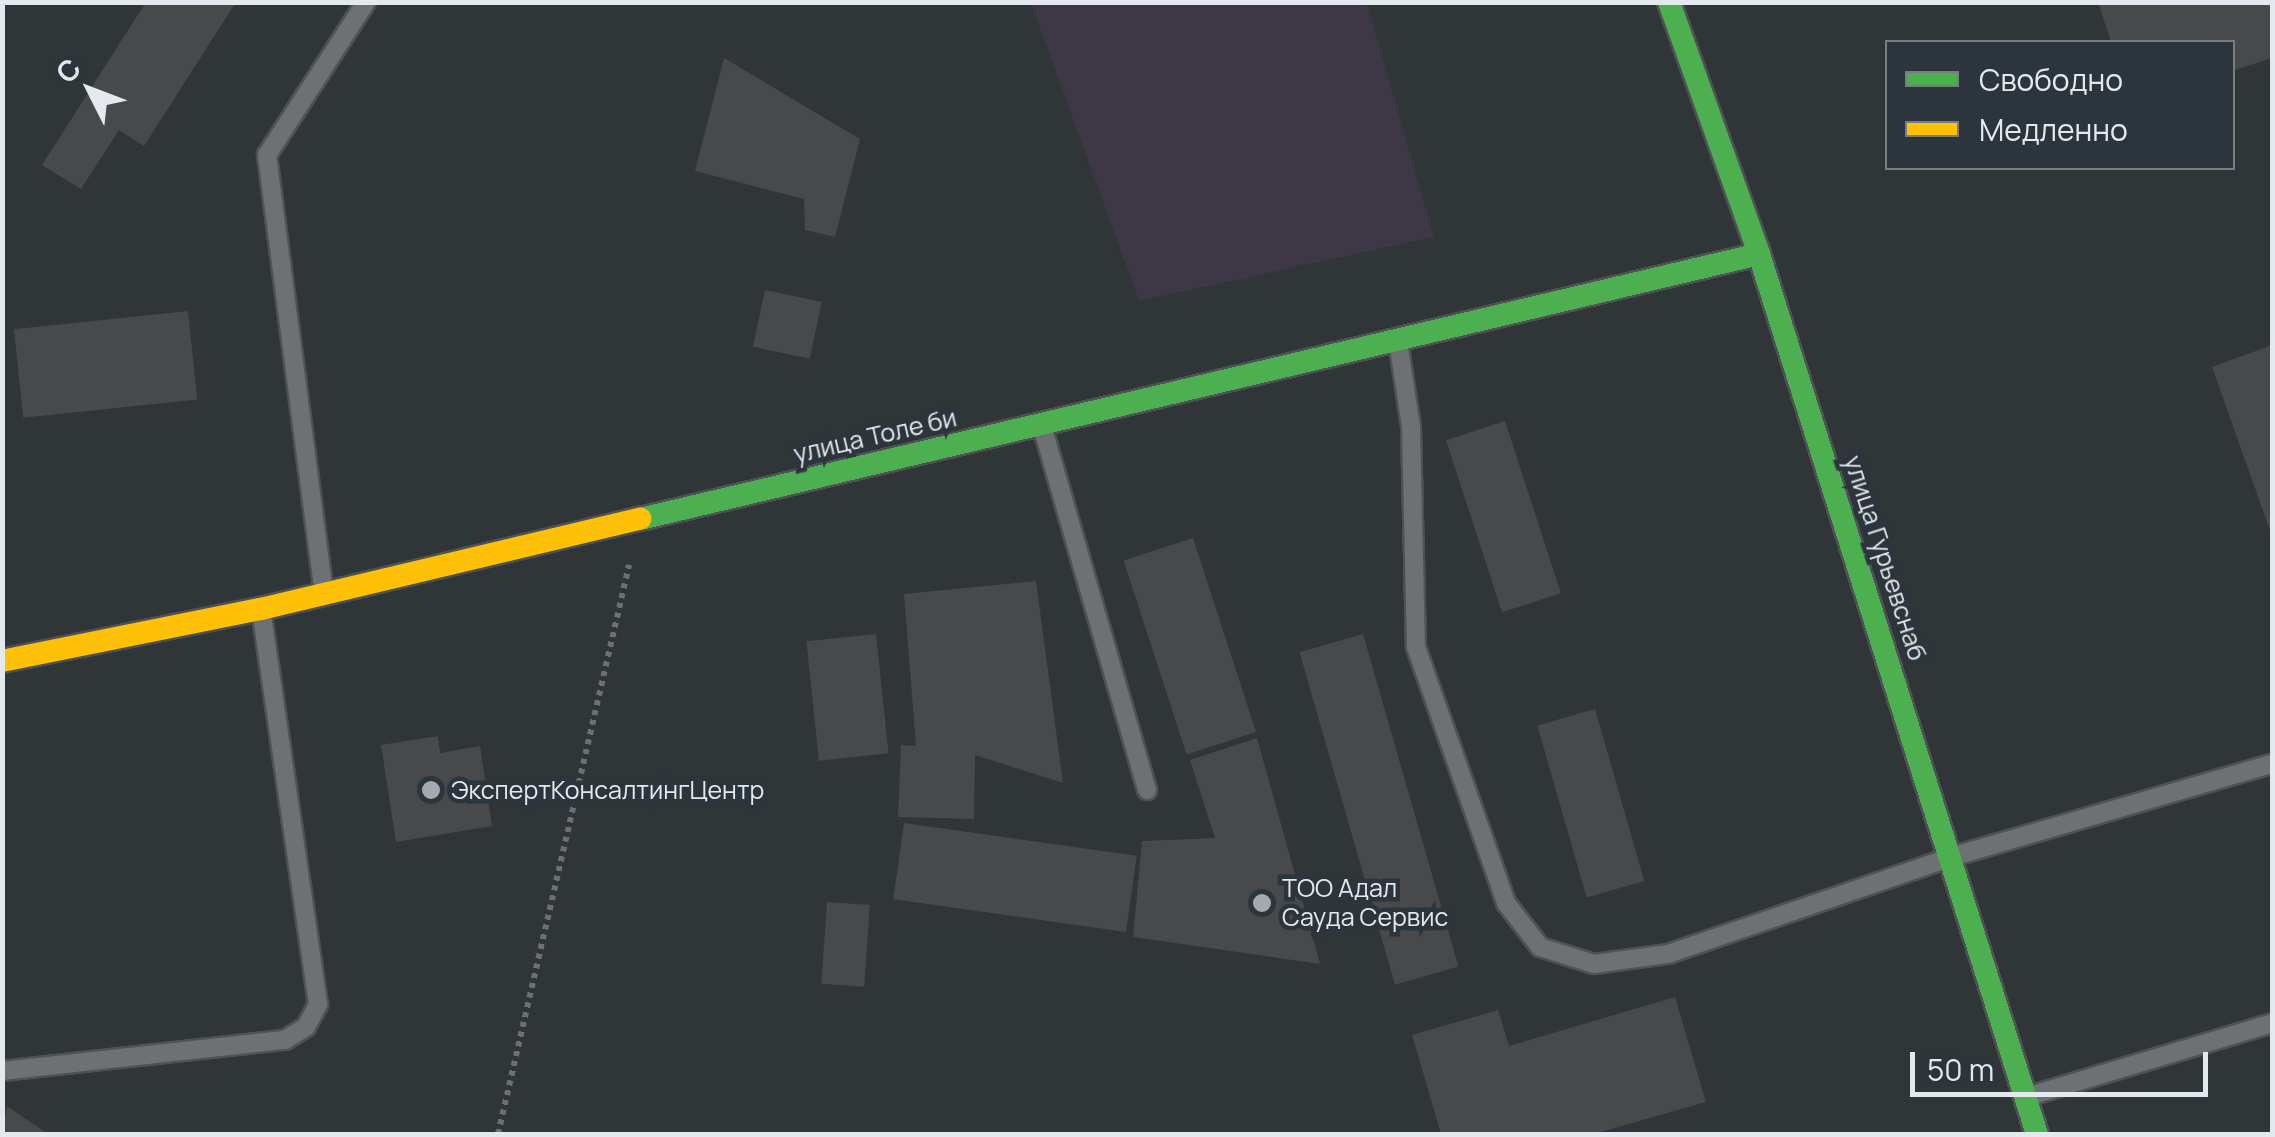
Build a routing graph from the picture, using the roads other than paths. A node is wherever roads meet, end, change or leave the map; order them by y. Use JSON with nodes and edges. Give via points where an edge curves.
{"nodes":[{"id":1,"x":366,"y":2,"type":"edge"},
{"id":2,"x":1669,"y":2,"type":"edge"},
{"id":3,"x":1759,"y":254,"type":"junction"},
{"id":4,"x":1398,"y":340,"type":"junction"},
{"id":5,"x":1041,"y":424,"type":"junction"},
{"id":6,"x":324,"y":594,"type":"junction"},
{"id":7,"x":261,"y":609,"type":"junction"},
{"id":8,"x":2,"y":661,"type":"edge"},
{"id":9,"x":2272,"y":764,"type":"edge"},
{"id":10,"x":1147,"y":790,"type":"dead end"},
{"id":11,"x":1951,"y":858,"type":"junction"},
{"id":12,"x":2272,"y":1022,"type":"edge"},
{"id":13,"x":2,"y":1072,"type":"edge"},
{"id":14,"x":2026,"y":1098,"type":"junction"},
{"id":15,"x":2037,"y":1134,"type":"edge"}],
"edges":[{"from":1,"to":6,"type":"lane","via":[[267,155]]},
{"from":2,"to":3,"type":"street","name":"улица Гурьевснаб"},
{"from":3,"to":4,"type":"street","name":"улица Толе би"},
{"from":3,"to":11,"type":"street","name":"улица Гурьевснаб"},
{"from":4,"to":5,"type":"street","name":"улица Толе би"},
{"from":4,"to":11,"type":"lane","via":[[1410,427],[1416,647],[1506,903],[1540,948],[1594,964],[1668,954]]},
{"from":5,"to":6,"type":"street","name":"улица Толе би"},
{"from":5,"to":10,"type":"lane"},
{"from":6,"to":7,"type":"street","name":"улица Толе би"},
{"from":7,"to":8,"type":"street","name":"улица Толе би"},
{"from":7,"to":13,"type":"lane","via":[[318,1004],[306,1027],[285,1040]]},
{"from":9,"to":11,"type":"lane"},
{"from":11,"to":14,"type":"street","name":"улица Гурьевснаб"},
{"from":12,"to":14,"type":"lane"},
{"from":14,"to":15,"type":"street","name":"улица Гурьевснаб"}]}
